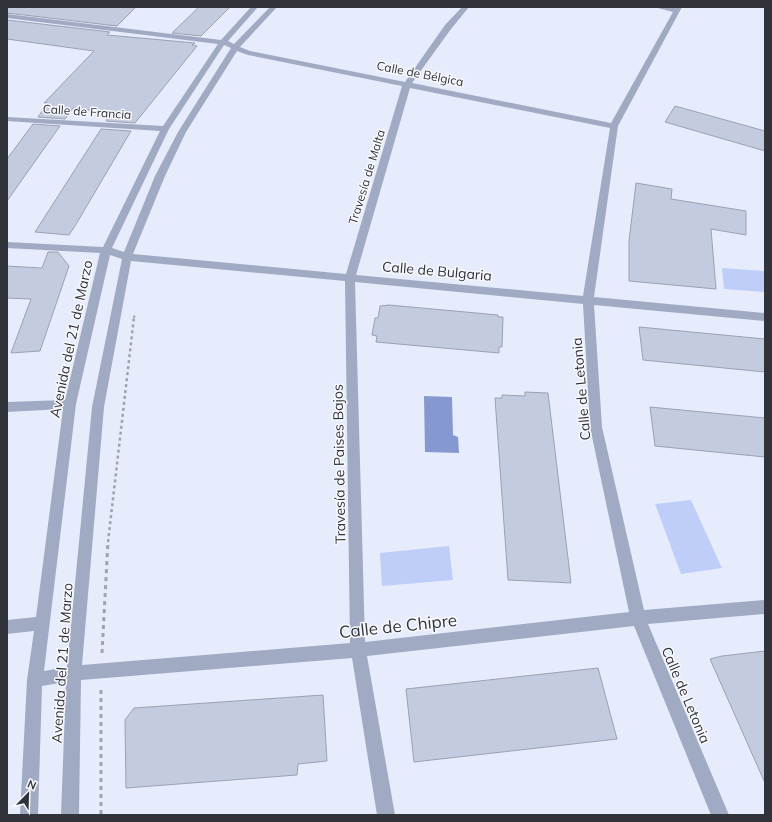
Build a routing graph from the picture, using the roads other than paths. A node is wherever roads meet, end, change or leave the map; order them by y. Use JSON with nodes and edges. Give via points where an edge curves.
{"nodes":[{"id":1,"x":255,"y":7,"type":"edge"},
{"id":2,"x":274,"y":7,"type":"edge"},
{"id":3,"x":466,"y":7,"type":"edge"},
{"id":4,"x":656,"y":7,"type":"edge"},
{"id":5,"x":678,"y":9,"type":"edge"},
{"id":6,"x":7,"y":16,"type":"edge"},
{"id":7,"x":223,"y":42,"type":"junction"},
{"id":8,"x":235,"y":48,"type":"junction"},
{"id":9,"x":407,"y":84,"type":"junction"},
{"id":10,"x":7,"y":119,"type":"edge"},
{"id":11,"x":614,"y":126,"type":"junction"},
{"id":12,"x":165,"y":129,"type":"junction"},
{"id":13,"x":7,"y":245,"type":"edge"},
{"id":14,"x":106,"y":250,"type":"junction"},
{"id":15,"x":127,"y":257,"type":"junction"},
{"id":16,"x":350,"y":277,"type":"junction"},
{"id":17,"x":588,"y":300,"type":"junction"},
{"id":18,"x":765,"y":318,"type":"edge"},
{"id":19,"x":70,"y":404,"type":"junction"},
{"id":20,"x":7,"y":407,"type":"edge"},
{"id":21,"x":765,"y":607,"type":"edge"},
{"id":22,"x":638,"y":618,"type":"junction"},
{"id":23,"x":43,"y":623,"type":"junction"},
{"id":24,"x":7,"y":627,"type":"edge"},
{"id":25,"x":358,"y":650,"type":"junction"},
{"id":26,"x":74,"y":673,"type":"junction"},
{"id":27,"x":35,"y":680,"type":"junction"},
{"id":28,"x":29,"y":815,"type":"edge"},
{"id":29,"x":70,"y":815,"type":"edge"},
{"id":30,"x":386,"y":815,"type":"edge"},
{"id":31,"x":720,"y":815,"type":"edge"}],
"edges":[{"from":1,"to":7,"type":"street","name":"Avenida del 21 de Marzo"},
{"from":2,"to":8,"type":"street","name":"Avenida del 21 de Marzo"},
{"from":3,"to":9,"type":"street","name":"Travesía de Malta","via":[[448,26]]},
{"from":4,"to":5,"type":"street"},
{"from":5,"to":11,"type":"street","name":"Calle de Letonia"},
{"from":6,"to":7,"type":"street","name":"Calle de Bélgica"},
{"from":7,"to":8,"type":"street","name":"Calle de Bélgica"},
{"from":7,"to":12,"type":"street","name":"Avenida del 21 de Marzo"},
{"from":8,"to":9,"type":"street","name":"Calle de Bélgica","via":[[248,53]]},
{"from":8,"to":15,"type":"street","name":"Avenida del 21 de Marzo","via":[[182,132],[160,176]]},
{"from":9,"to":11,"type":"street","name":"Calle de Bélgica"},
{"from":9,"to":16,"type":"street","name":"Travesía de Malta"},
{"from":10,"to":12,"type":"street","name":"Calle de Francia"},
{"from":11,"to":17,"type":"street","name":"Calle de Letonia"},
{"from":12,"to":14,"type":"street","name":"Avenida del 21 de Marzo"},
{"from":13,"to":14,"type":"street","name":"Calle de Bulgaria"},
{"from":14,"to":15,"type":"street","name":"Calle de Bulgaria"},
{"from":14,"to":19,"type":"street","name":"Avenida del 21 de Marzo"},
{"from":15,"to":16,"type":"street","name":"Calle de Bulgaria"},
{"from":15,"to":26,"type":"street","name":"Avenida del 21 de Marzo","via":[[98,407]]},
{"from":16,"to":17,"type":"street","name":"Calle de Bulgaria"},
{"from":16,"to":25,"type":"street","name":"Travesía de Paises Bajos"},
{"from":17,"to":18,"type":"street","name":"Calle de Bulgaria"},
{"from":17,"to":22,"type":"street","name":"Calle de Letonia","via":[[596,427]]},
{"from":19,"to":20,"type":"street"},
{"from":19,"to":23,"type":"street","name":"Avenida del 21 de Marzo"},
{"from":21,"to":22,"type":"street","name":"Calle de Chipre"},
{"from":22,"to":25,"type":"street","name":"Calle de Chipre"},
{"from":22,"to":31,"type":"street","name":"Calle de Letonia"},
{"from":23,"to":24,"type":"street"},
{"from":23,"to":27,"type":"street","name":"Avenida del 21 de Marzo"},
{"from":25,"to":26,"type":"street","name":"Calle de Chipre"},
{"from":25,"to":30,"type":"street","name":"Travesía de Paises Bajos"},
{"from":26,"to":27,"type":"street","name":"Calle de Chipre"},
{"from":26,"to":29,"type":"street","name":"Avenida del 21 de Marzo"},
{"from":27,"to":28,"type":"street","name":"Avenida del 21 de Marzo"}]}
